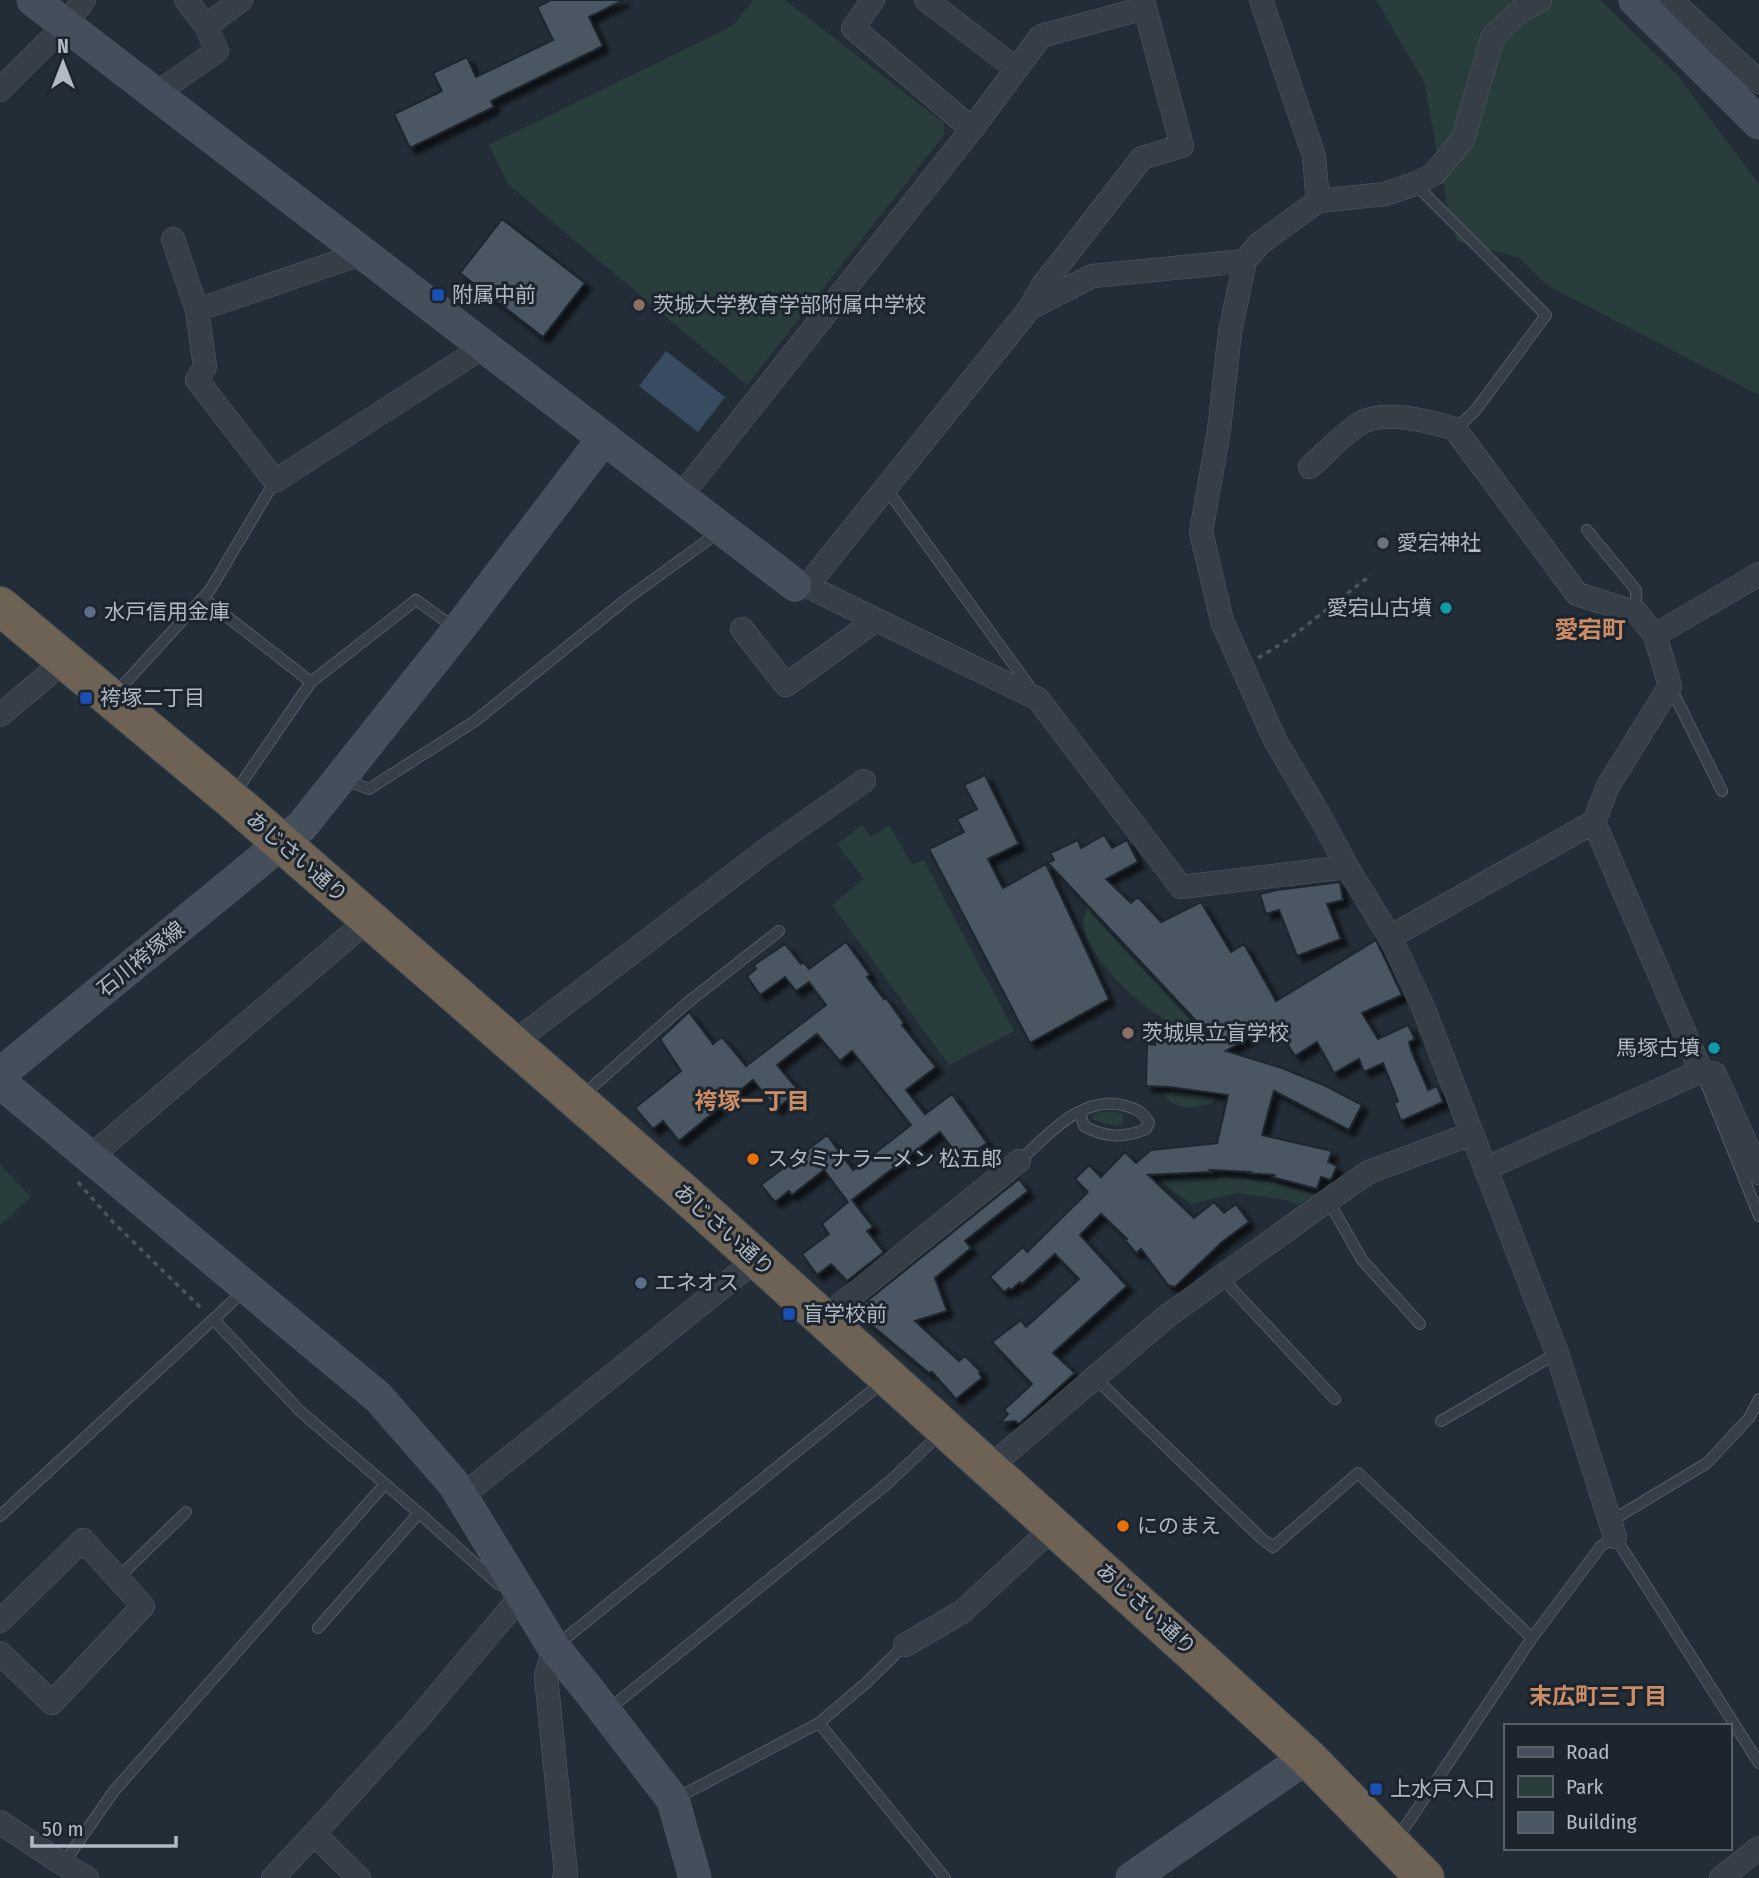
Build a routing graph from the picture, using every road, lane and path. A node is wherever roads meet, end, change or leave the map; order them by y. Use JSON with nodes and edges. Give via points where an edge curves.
{"nodes":[{"id":1,"x":33,"y":0,"type":"edge"},
{"id":2,"x":186,"y":0,"type":"edge"},
{"id":3,"x":241,"y":0,"type":"edge"},
{"id":4,"x":873,"y":0,"type":"edge"},
{"id":5,"x":926,"y":0,"type":"edge"},
{"id":6,"x":1261,"y":0,"type":"edge"},
{"id":7,"x":1540,"y":0,"type":"edge"},
{"id":8,"x":1636,"y":0,"type":"edge"},
{"id":9,"x":1671,"y":0,"type":"edge"},
{"id":10,"x":1144,"y":5,"type":"edge"},
{"id":11,"x":75,"y":12,"type":"edge"},
{"id":12,"x":206,"y":26,"type":"junction"},
{"id":13,"x":1015,"y":68,"type":"junction"},
{"id":14,"x":1759,"y":82,"type":"edge"},
{"id":15,"x":0,"y":90,"type":"edge"},
{"id":16,"x":157,"y":93,"type":"junction"},
{"id":17,"x":1759,"y":123,"type":"edge"},
{"id":18,"x":972,"y":129,"type":"junction"},
{"id":19,"x":1415,"y":184,"type":"junction"},
{"id":20,"x":1318,"y":201,"type":"junction"},
{"id":21,"x":173,"y":239,"type":"dead end"},
{"id":22,"x":364,"y":253,"type":"junction"},
{"id":23,"x":1245,"y":261,"type":"junction"},
{"id":24,"x":1030,"y":308,"type":"junction"},
{"id":25,"x":197,"y":310,"type":"junction"},
{"id":26,"x":485,"y":346,"type":"junction"},
{"id":27,"x":1455,"y":429,"type":"junction"},
{"id":28,"x":604,"y":438,"type":"junction"},
{"id":29,"x":1310,"y":467,"type":"dead end"},
{"id":30,"x":275,"y":481,"type":"junction"},
{"id":31,"x":886,"y":488,"type":"junction"},
{"id":32,"x":680,"y":497,"type":"junction"},
{"id":33,"x":720,"y":527,"type":"junction"},
{"id":34,"x":1587,"y":530,"type":"dead end"},
{"id":35,"x":1759,"y":574,"type":"edge"},
{"id":36,"x":1371,"y":575,"type":"dead end"},
{"id":37,"x":801,"y":585,"type":"junction"},
{"id":38,"x":203,"y":598,"type":"junction"},
{"id":39,"x":0,"y":606,"type":"edge"},
{"id":40,"x":1637,"y":613,"type":"junction"},
{"id":41,"x":876,"y":620,"type":"junction"},
{"id":42,"x":742,"y":629,"type":"dead end"},
{"id":43,"x":458,"y":630,"type":"junction"},
{"id":44,"x":1655,"y":635,"type":"junction"},
{"id":45,"x":62,"y":657,"type":"junction"},
{"id":46,"x":1242,"y":668,"type":"junction"},
{"id":47,"x":311,"y":682,"type":"junction"},
{"id":48,"x":1670,"y":686,"type":"junction"},
{"id":49,"x":111,"y":699,"type":"junction"},
{"id":50,"x":1038,"y":699,"type":"junction"},
{"id":51,"x":0,"y":715,"type":"edge"},
{"id":52,"x":343,"y":776,"type":"junction"},
{"id":53,"x":864,"y":781,"type":"dead end"},
{"id":54,"x":1722,"y":792,"type":"dead end"},
{"id":55,"x":231,"y":799,"type":"junction"},
{"id":56,"x":1594,"y":822,"type":"junction"},
{"id":57,"x":282,"y":844,"type":"junction"},
{"id":58,"x":1347,"y":867,"type":"junction"},
{"id":59,"x":368,"y":920,"type":"junction"},
{"id":60,"x":779,"y":931,"type":"dead end"},
{"id":61,"x":1390,"y":937,"type":"junction"},
{"id":62,"x":512,"y":1044,"type":"junction"},
{"id":63,"x":1701,"y":1071,"type":"junction"},
{"id":64,"x":0,"y":1074,"type":"edge"},
{"id":65,"x":0,"y":1082,"type":"edge"},
{"id":66,"x":577,"y":1100,"type":"junction"},
{"id":67,"x":1080,"y":1112,"type":"junction"},
{"id":68,"x":1471,"y":1134,"type":"junction"},
{"id":69,"x":1019,"y":1161,"type":"joint"},
{"id":70,"x":83,"y":1169,"type":"junction"},
{"id":71,"x":1485,"y":1169,"type":"junction"},
{"id":72,"x":1759,"y":1172,"type":"edge"},
{"id":73,"x":1328,"y":1200,"type":"junction"},
{"id":74,"x":1759,"y":1216,"type":"edge"},
{"id":75,"x":757,"y":1259,"type":"junction"},
{"id":76,"x":1222,"y":1278,"type":"junction"},
{"id":77,"x":248,"y":1287,"type":"junction"},
{"id":78,"x":823,"y":1319,"type":"junction"},
{"id":79,"x":214,"y":1320,"type":"junction"},
{"id":80,"x":1420,"y":1324,"type":"dead end"},
{"id":81,"x":1558,"y":1353,"type":"junction"},
{"id":82,"x":889,"y":1377,"type":"junction"},
{"id":83,"x":1094,"y":1377,"type":"junction"},
{"id":84,"x":1335,"y":1399,"type":"dead end"},
{"id":85,"x":1759,"y":1399,"type":"edge"},
{"id":86,"x":1441,"y":1421,"type":"dead end"},
{"id":87,"x":947,"y":1429,"type":"junction"},
{"id":88,"x":990,"y":1467,"type":"junction"},
{"id":89,"x":385,"y":1484,"type":"junction"},
{"id":90,"x":461,"y":1496,"type":"junction"},
{"id":91,"x":186,"y":1511,"type":"dead end"},
{"id":92,"x":419,"y":1513,"type":"junction"},
{"id":93,"x":0,"y":1516,"type":"edge"},
{"id":94,"x":1055,"y":1527,"type":"junction"},
{"id":95,"x":1613,"y":1529,"type":"junction"},
{"id":96,"x":118,"y":1578,"type":"junction"},
{"id":97,"x":523,"y":1594,"type":"junction"},
{"id":98,"x":0,"y":1621,"type":"edge"},
{"id":99,"x":318,"y":1628,"type":"dead end"},
{"id":100,"x":1532,"y":1638,"type":"junction"},
{"id":101,"x":905,"y":1645,"type":"joint"},
{"id":102,"x":554,"y":1648,"type":"junction"},
{"id":103,"x":0,"y":1653,"type":"edge"},
{"id":104,"x":606,"y":1712,"type":"junction"},
{"id":105,"x":819,"y":1723,"type":"junction"},
{"id":106,"x":1307,"y":1757,"type":"junction"},
{"id":107,"x":1759,"y":1763,"type":"edge"},
{"id":108,"x":673,"y":1800,"type":"junction"},
{"id":109,"x":0,"y":1822,"type":"edge"},
{"id":110,"x":314,"y":1834,"type":"junction"},
{"id":111,"x":1394,"y":1844,"type":"junction"},
{"id":112,"x":1759,"y":1849,"type":"edge"},
{"id":113,"x":63,"y":1864,"type":"junction"},
{"id":114,"x":88,"y":1878,"type":"edge"},
{"id":115,"x":273,"y":1878,"type":"edge"},
{"id":116,"x":359,"y":1878,"type":"edge"},
{"id":117,"x":564,"y":1878,"type":"edge"},
{"id":118,"x":695,"y":1878,"type":"edge"},
{"id":119,"x":945,"y":1878,"type":"edge"},
{"id":120,"x":1132,"y":1878,"type":"edge"},
{"id":121,"x":1426,"y":1878,"type":"edge"},
{"id":122,"x":1721,"y":1878,"type":"edge"}],
"edges":[{"from":1,"to":11,"type":"street"},
{"from":2,"to":12,"type":"street"},
{"from":3,"to":12,"type":"street"},
{"from":4,"to":18,"type":"street","via":[[853,28]]},
{"from":5,"to":13,"type":"street"},
{"from":6,"to":20,"type":"street","via":[[1314,156]]},
{"from":7,"to":19,"type":"street","via":[[1493,36],[1463,139],[1434,174]]},
{"from":8,"to":17,"type":"street"},
{"from":9,"to":14,"type":"street"},
{"from":10,"to":13,"type":"street","via":[[1041,36]]},
{"from":10,"to":24,"type":"street","via":[[1182,146],[1142,158]]},
{"from":11,"to":15,"type":"street"},
{"from":11,"to":16,"type":"street"},
{"from":12,"to":16,"type":"street","via":[[217,51]]},
{"from":13,"to":18,"type":"street"},
{"from":16,"to":22,"type":"street"},
{"from":18,"to":32,"type":"street"},
{"from":19,"to":20,"type":"street","via":[[1385,194]]},
{"from":19,"to":27,"type":"lane","via":[[1546,315],[1475,411]]},
{"from":20,"to":23,"type":"street","via":[[1259,244]]},
{"from":21,"to":25,"type":"street"},
{"from":22,"to":25,"type":"street"},
{"from":22,"to":26,"type":"street"},
{"from":23,"to":24,"type":"street","via":[[1092,276]]},
{"from":23,"to":46,"type":"street","via":[[1201,531],[1222,621]]},
{"from":24,"to":31,"type":"street"},
{"from":25,"to":30,"type":"street","via":[[205,367],[197,380]]},
{"from":26,"to":28,"type":"street"},
{"from":26,"to":30,"type":"street"},
{"from":27,"to":29,"type":"street","via":[[1425,420],[1378,416],[1359,424]]},
{"from":27,"to":40,"type":"street","via":[[1577,594]]},
{"from":28,"to":32,"type":"street"},
{"from":28,"to":43,"type":"street","name":"石川袴塚線"},
{"from":30,"to":38,"type":"lane"},
{"from":31,"to":37,"type":"street"},
{"from":31,"to":50,"type":"lane"},
{"from":32,"to":33,"type":"street"},
{"from":33,"to":37,"type":"street"},
{"from":33,"to":52,"type":"lane","via":[[475,721],[369,789]]},
{"from":34,"to":40,"type":"lane","via":[[1636,590]]},
{"from":35,"to":44,"type":"street"},
{"from":36,"to":46,"type":"path","via":[[1289,639]]},
{"from":37,"to":41,"type":"street"},
{"from":38,"to":47,"type":"lane"},
{"from":38,"to":49,"type":"lane"},
{"from":39,"to":45,"type":"highway","name":"あじさい通り"},
{"from":40,"to":44,"type":"street"},
{"from":41,"to":42,"type":"street","via":[[786,685]]},
{"from":41,"to":50,"type":"street"},
{"from":43,"to":47,"type":"lane","via":[[416,600]]},
{"from":43,"to":52,"type":"street","name":"石川袴塚線"},
{"from":44,"to":48,"type":"street"},
{"from":45,"to":49,"type":"highway","name":"あじさい通り"},
{"from":45,"to":51,"type":"street","via":[[48,675]]},
{"from":46,"to":58,"type":"street","via":[[1275,740]]},
{"from":47,"to":55,"type":"lane"},
{"from":48,"to":54,"type":"lane"},
{"from":48,"to":56,"type":"street","via":[[1608,786]]},
{"from":49,"to":55,"type":"highway","name":"あじさい通り"},
{"from":50,"to":58,"type":"street","via":[[1181,887]]},
{"from":52,"to":57,"type":"street","name":"石川袴塚線","via":[[302,827]]},
{"from":53,"to":62,"type":"street"},
{"from":55,"to":57,"type":"highway","name":"あじさい通り"},
{"from":56,"to":61,"type":"street"},
{"from":56,"to":63,"type":"street"},
{"from":57,"to":59,"type":"highway","name":"あじさい通り"},
{"from":57,"to":64,"type":"street","name":"石川袴塚線"},
{"from":58,"to":61,"type":"street"},
{"from":59,"to":62,"type":"highway","name":"あじさい通り"},
{"from":59,"to":70,"type":"street"},
{"from":60,"to":66,"type":"lane","via":[[687,1003]]},
{"from":61,"to":68,"type":"street","via":[[1423,1007]]},
{"from":62,"to":66,"type":"highway","name":"あじさい通り"},
{"from":63,"to":71,"type":"street"},
{"from":63,"to":72,"type":"street","via":[[1715,1074]]},
{"from":63,"to":74,"type":"lane"},
{"from":65,"to":70,"type":"street"},
{"from":66,"to":75,"type":"highway","name":"あじさい通り"},
{"from":67,"to":67,"type":"lane","via":[[1097,1104],[1114,1104],[1136,1109],[1149,1123],[1137,1133],[1106,1136],[1084,1126]]},
{"from":67,"to":69,"type":"lane"},
{"from":68,"to":71,"type":"street"},
{"from":68,"to":73,"type":"street","via":[[1369,1172]]},
{"from":69,"to":78,"type":"street"},
{"from":70,"to":77,"type":"street"},
{"from":70,"to":79,"type":"path","via":[[112,1221]]},
{"from":71,"to":81,"type":"street"},
{"from":73,"to":76,"type":"street"},
{"from":73,"to":80,"type":"lane","via":[[1362,1260]]},
{"from":75,"to":78,"type":"highway","name":"あじさい通り"},
{"from":75,"to":90,"type":"street"},
{"from":76,"to":83,"type":"street"},
{"from":76,"to":84,"type":"lane"},
{"from":77,"to":79,"type":"lane"},
{"from":77,"to":90,"type":"street","via":[[378,1396]]},
{"from":78,"to":82,"type":"highway","name":"あじさい通り"},
{"from":79,"to":89,"type":"lane","via":[[300,1411]]},
{"from":79,"to":93,"type":"lane"},
{"from":81,"to":86,"type":"lane"},
{"from":81,"to":95,"type":"street"},
{"from":82,"to":87,"type":"highway","name":"あじさい通り"},
{"from":82,"to":102,"type":"lane"},
{"from":83,"to":88,"type":"street"},
{"from":83,"to":100,"type":"lane","via":[[1273,1547],[1358,1473]]},
{"from":85,"to":95,"type":"lane","via":[[1749,1418],[1707,1463]]},
{"from":87,"to":88,"type":"highway","name":"あじさい通り"},
{"from":87,"to":104,"type":"lane","via":[[888,1483]]},
{"from":88,"to":94,"type":"highway","name":"あじさい通り"},
{"from":89,"to":92,"type":"lane"},
{"from":89,"to":113,"type":"lane","via":[[114,1791]]},
{"from":90,"to":97,"type":"street"},
{"from":91,"to":96,"type":"lane"},
{"from":92,"to":97,"type":"lane","via":[[498,1584]]},
{"from":92,"to":99,"type":"lane"},
{"from":94,"to":101,"type":"street","via":[[962,1612]]},
{"from":94,"to":106,"type":"highway","name":"あじさい通り"},
{"from":95,"to":100,"type":"lane"},
{"from":95,"to":107,"type":"lane"},
{"from":96,"to":98,"type":"street","via":[[83,1539]]},
{"from":96,"to":103,"type":"street","via":[[144,1606],[52,1703]]},
{"from":97,"to":102,"type":"street"},
{"from":97,"to":110,"type":"street"},
{"from":100,"to":111,"type":"lane"},
{"from":101,"to":105,"type":"lane"},
{"from":102,"to":104,"type":"street"},
{"from":102,"to":117,"type":"street","via":[[546,1676]]},
{"from":104,"to":108,"type":"street"},
{"from":105,"to":108,"type":"lane"},
{"from":105,"to":119,"type":"lane"},
{"from":106,"to":111,"type":"highway","name":"あじさい通り"},
{"from":106,"to":120,"type":"street"},
{"from":108,"to":118,"type":"street"},
{"from":109,"to":113,"type":"street"},
{"from":110,"to":115,"type":"street"},
{"from":110,"to":116,"type":"street"},
{"from":111,"to":121,"type":"highway","name":"あじさい通り"},
{"from":112,"to":122,"type":"street"},
{"from":113,"to":114,"type":"street"}]}
